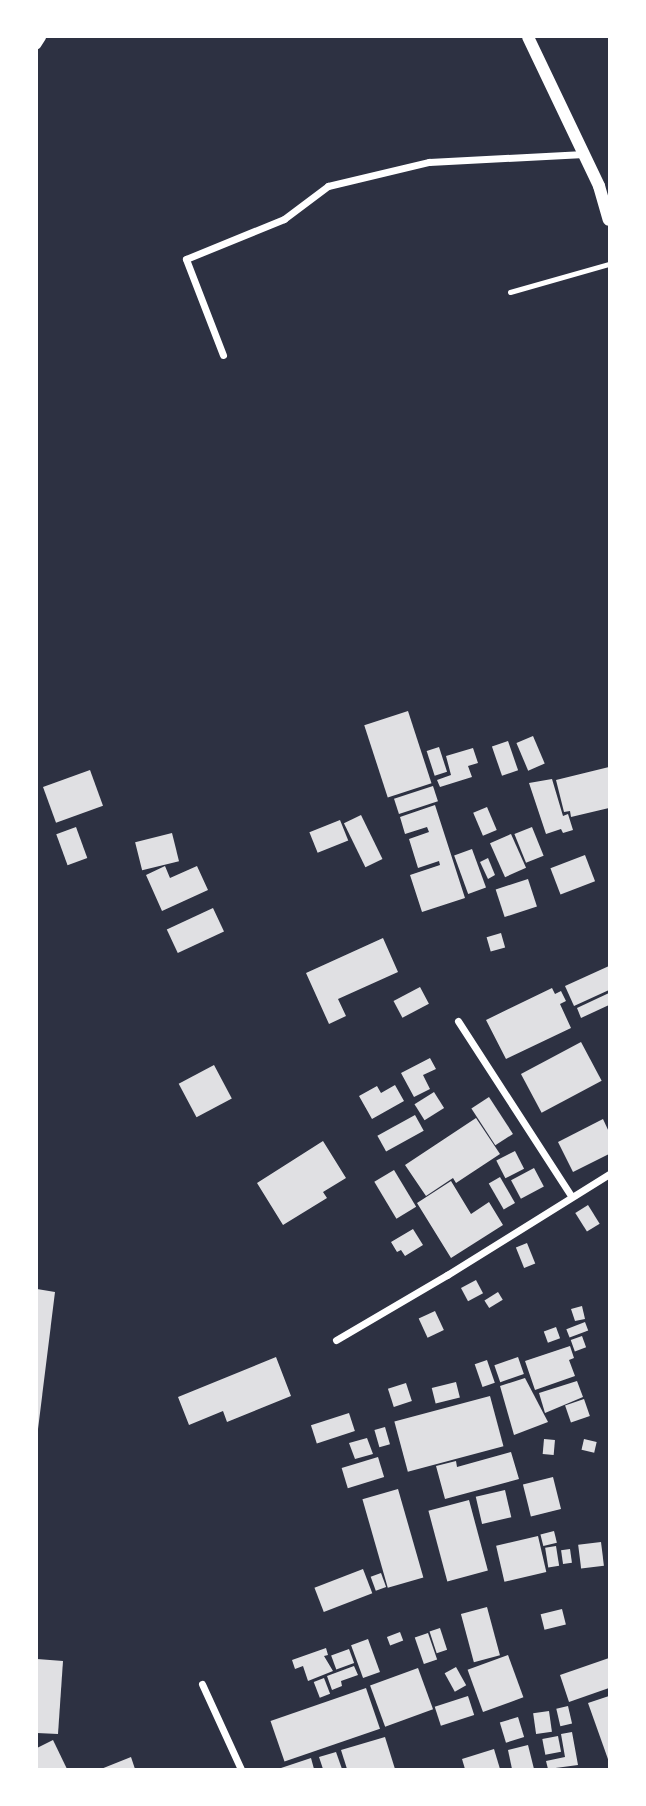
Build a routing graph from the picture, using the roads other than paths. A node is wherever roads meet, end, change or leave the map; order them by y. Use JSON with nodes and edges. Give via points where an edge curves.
{"nodes":[{"id":1,"x":42,"y":37,"type":"edge"},
{"id":2,"x":528,"y":37,"type":"edge"},
{"id":3,"x":37,"y":45,"type":"edge"},
{"id":4,"x":584,"y":154,"type":"junction"},
{"id":5,"x":609,"y":220,"type":"edge"},
{"id":6,"x":609,"y":264,"type":"edge"},
{"id":7,"x":510,"y":292,"type":"dead end"},
{"id":8,"x":223,"y":355,"type":"dead end"},
{"id":9,"x":458,"y":1021,"type":"dead end"},
{"id":10,"x":609,"y":1174,"type":"edge"},
{"id":11,"x":571,"y":1196,"type":"junction"},
{"id":12,"x":336,"y":1340,"type":"dead end"},
{"id":13,"x":202,"y":1684,"type":"dead end"},
{"id":14,"x":241,"y":1769,"type":"edge"}],
"edges":[{"from":1,"to":3,"type":"street"},
{"from":2,"to":4,"type":"street"},
{"from":4,"to":5,"type":"street"},
{"from":4,"to":8,"type":"street","via":[[429,162],[328,186],[284,219],[186,259]]},
{"from":6,"to":7,"type":"lane"},
{"from":9,"to":11,"type":"street"},
{"from":10,"to":11,"type":"street"},
{"from":11,"to":12,"type":"street"},
{"from":13,"to":14,"type":"street"}]}
